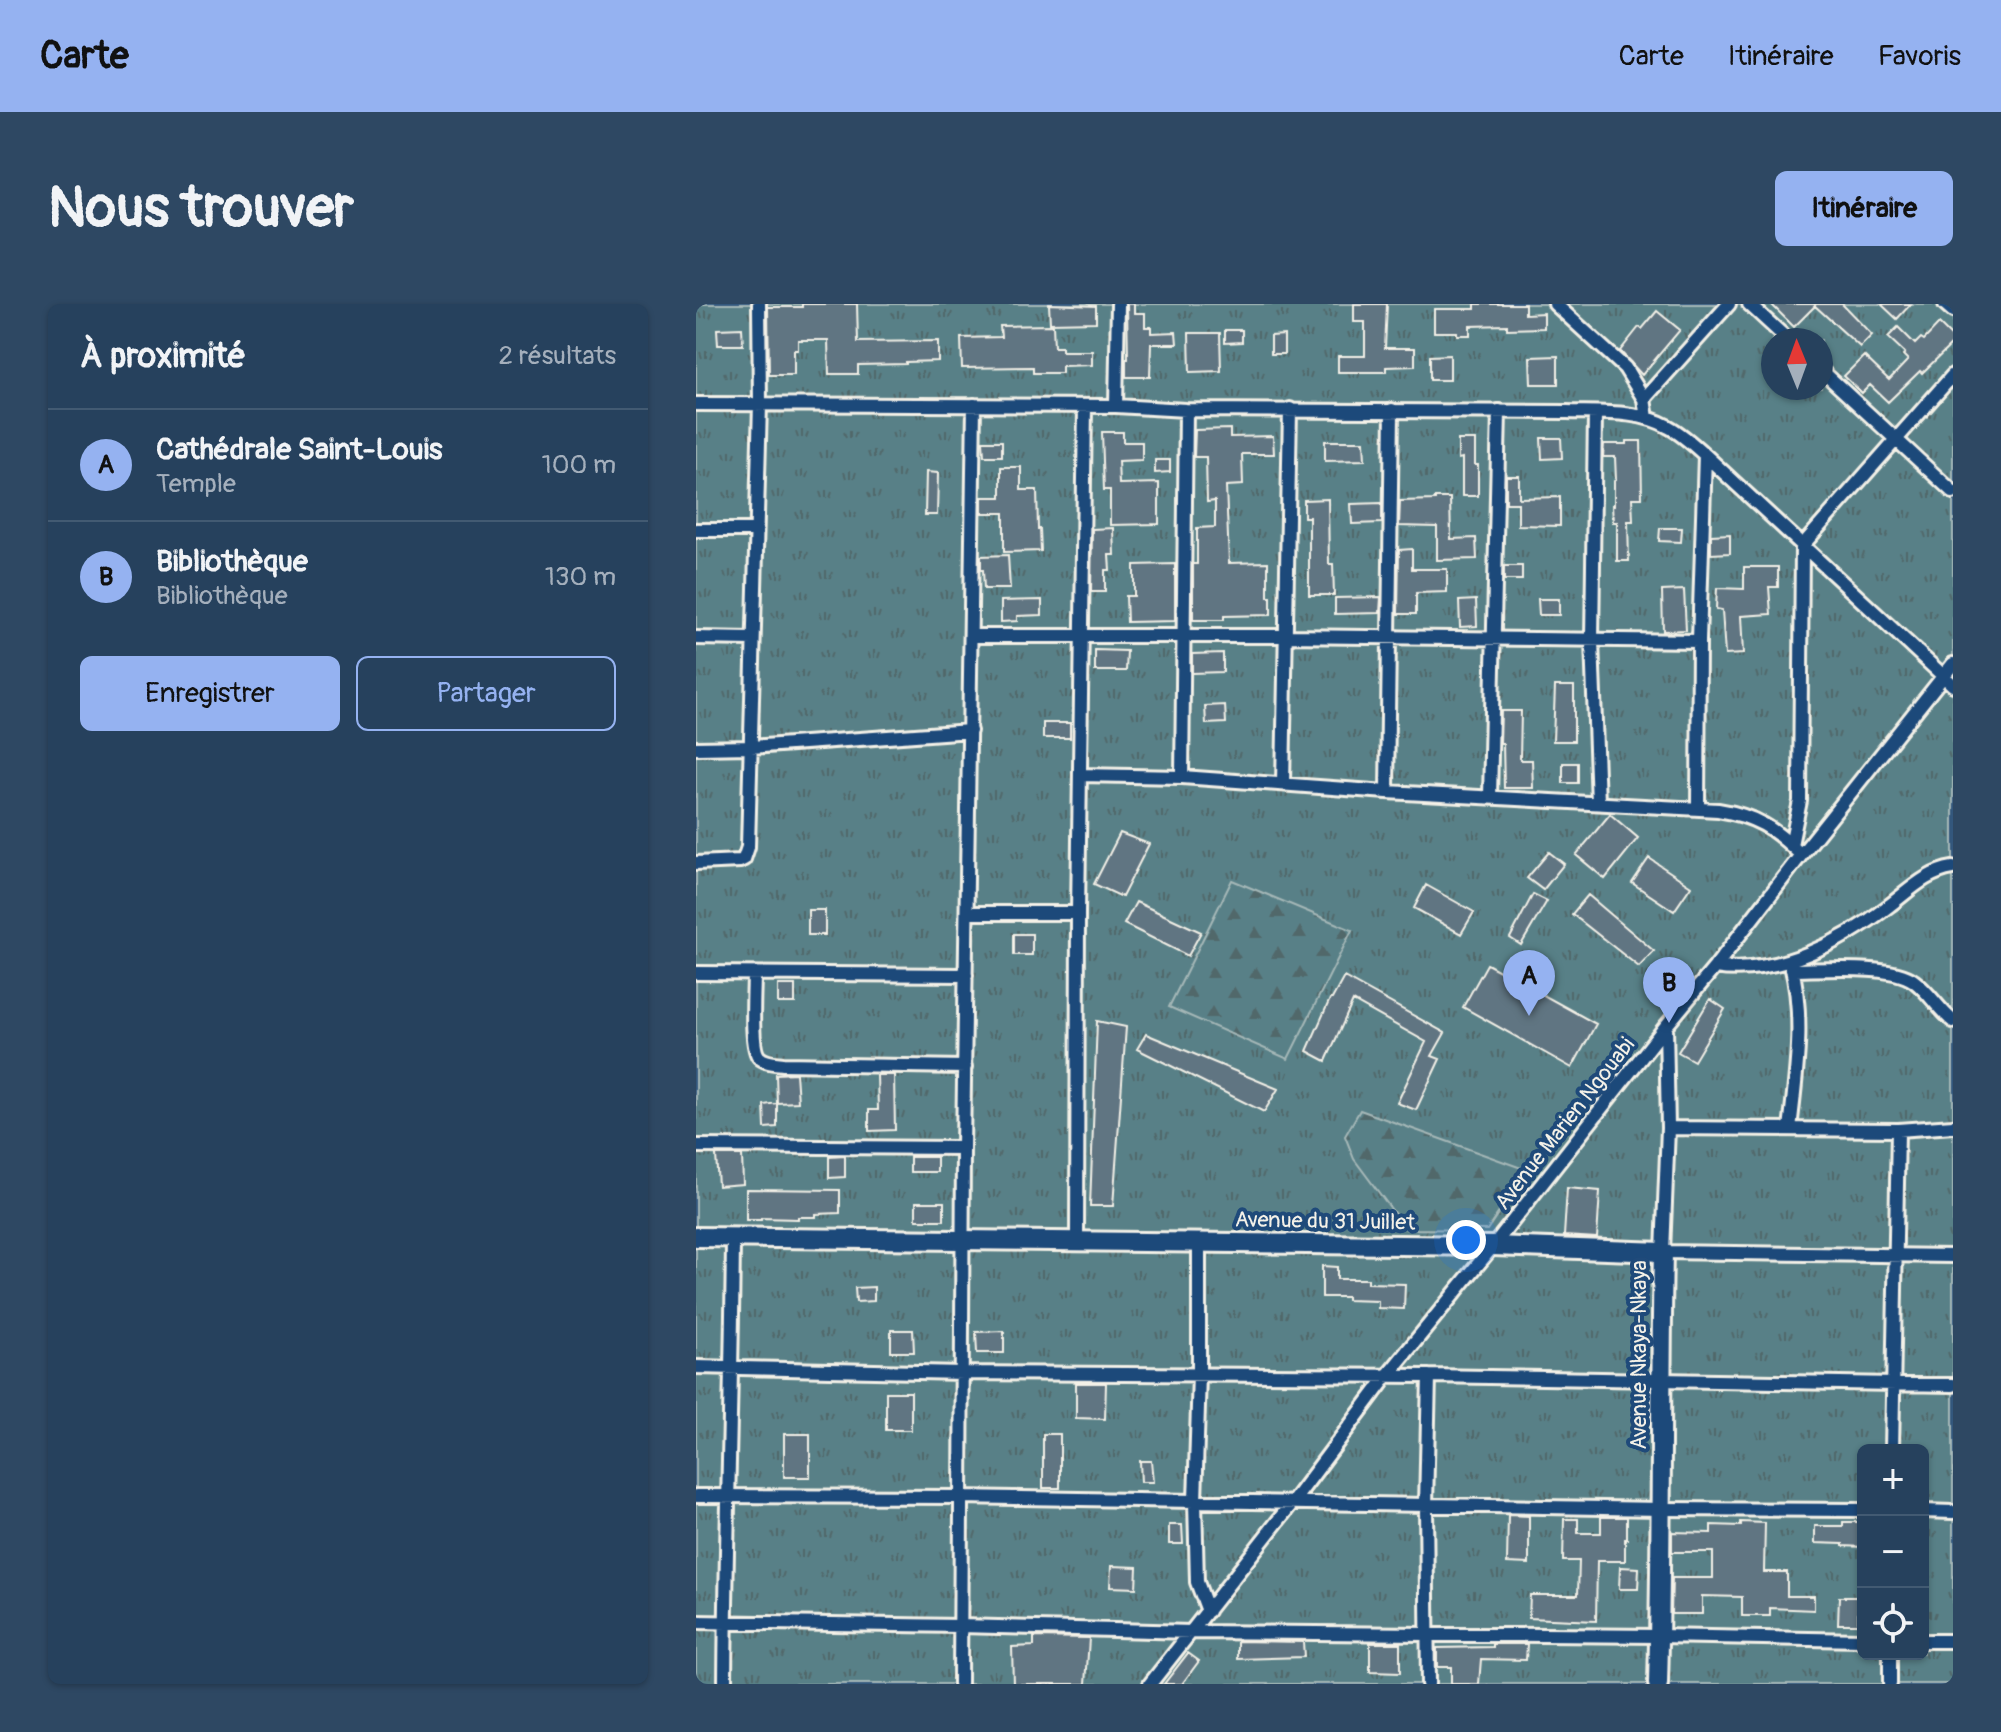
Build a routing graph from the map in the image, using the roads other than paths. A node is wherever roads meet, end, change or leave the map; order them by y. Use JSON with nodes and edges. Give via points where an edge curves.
{"nodes":[{"id":1,"x":759,"y":304,"type":"edge"},
{"id":2,"x":1118,"y":304,"type":"edge"},
{"id":3,"x":1555,"y":304,"type":"edge"},
{"id":4,"x":1729,"y":304,"type":"edge"},
{"id":5,"x":1749,"y":304,"type":"edge"},
{"id":6,"x":1945,"y":304,"type":"edge"},
{"id":7,"x":1953,"y":311,"type":"edge"},
{"id":8,"x":1775,"y":328,"type":"edge"},
{"id":9,"x":1953,"y":375,"type":"edge"},
{"id":10,"x":1833,"y":381,"type":"edge"},
{"id":11,"x":1644,"y":399,"type":"junction"},
{"id":12,"x":696,"y":404,"type":"edge"},
{"id":13,"x":760,"y":404,"type":"junction"},
{"id":14,"x":974,"y":405,"type":"junction"},
{"id":15,"x":1085,"y":406,"type":"junction"},
{"id":16,"x":1116,"y":406,"type":"junction"},
{"id":17,"x":1290,"y":409,"type":"junction"},
{"id":18,"x":1186,"y":410,"type":"junction"},
{"id":19,"x":1392,"y":410,"type":"junction"},
{"id":20,"x":1499,"y":411,"type":"junction"},
{"id":21,"x":1595,"y":413,"type":"junction"},
{"id":22,"x":1647,"y":418,"type":"junction"},
{"id":23,"x":1896,"y":439,"type":"junction"},
{"id":24,"x":1705,"y":455,"type":"junction"},
{"id":25,"x":1953,"y":492,"type":"edge"},
{"id":26,"x":696,"y":530,"type":"edge"},
{"id":27,"x":756,"y":530,"type":"junction"},
{"id":28,"x":1802,"y":546,"type":"junction"},
{"id":29,"x":1082,"y":635,"type":"junction"},
{"id":30,"x":971,"y":636,"type":"junction"},
{"id":31,"x":1285,"y":636,"type":"junction"},
{"id":32,"x":1185,"y":637,"type":"junction"},
{"id":33,"x":696,"y":638,"type":"edge"},
{"id":34,"x":1388,"y":638,"type":"junction"},
{"id":35,"x":753,"y":639,"type":"junction"},
{"id":36,"x":1494,"y":640,"type":"junction"},
{"id":37,"x":1592,"y":641,"type":"junction"},
{"id":38,"x":1699,"y":641,"type":"junction"},
{"id":39,"x":1953,"y":664,"type":"edge"},
{"id":40,"x":1943,"y":676,"type":"junction"},
{"id":41,"x":1953,"y":685,"type":"edge"},
{"id":42,"x":970,"y":731,"type":"junction"},
{"id":43,"x":751,"y":747,"type":"junction"},
{"id":44,"x":696,"y":748,"type":"edge"},
{"id":45,"x":1080,"y":775,"type":"junction"},
{"id":46,"x":1182,"y":777,"type":"junction"},
{"id":47,"x":1283,"y":784,"type":"junction"},
{"id":48,"x":1387,"y":792,"type":"junction"},
{"id":49,"x":1490,"y":797,"type":"junction"},
{"id":50,"x":1598,"y":803,"type":"junction"},
{"id":51,"x":1698,"y":809,"type":"junction"},
{"id":52,"x":1791,"y":845,"type":"junction"},
{"id":53,"x":1801,"y":855,"type":"junction"},
{"id":54,"x":696,"y":863,"type":"edge"},
{"id":55,"x":1953,"y":868,"type":"edge"},
{"id":56,"x":967,"y":913,"type":"junction"},
{"id":57,"x":1078,"y":913,"type":"junction"},
{"id":58,"x":1791,"y":965,"type":"junction"},
{"id":59,"x":1715,"y":967,"type":"junction"},
{"id":60,"x":696,"y":973,"type":"edge"},
{"id":61,"x":754,"y":974,"type":"junction"},
{"id":62,"x":966,"y":975,"type":"junction"},
{"id":63,"x":1953,"y":1021,"type":"edge"},
{"id":64,"x":1666,"y":1026,"type":"junction"},
{"id":65,"x":965,"y":1067,"type":"junction"},
{"id":66,"x":1953,"y":1126,"type":"edge"},
{"id":67,"x":1668,"y":1128,"type":"junction"},
{"id":68,"x":1790,"y":1129,"type":"junction"},
{"id":69,"x":1898,"y":1130,"type":"junction"},
{"id":70,"x":696,"y":1146,"type":"edge"},
{"id":71,"x":963,"y":1148,"type":"junction"},
{"id":72,"x":696,"y":1237,"type":"edge"},
{"id":73,"x":733,"y":1237,"type":"junction"},
{"id":74,"x":963,"y":1241,"type":"junction"},
{"id":75,"x":1077,"y":1242,"type":"junction"},
{"id":76,"x":1199,"y":1243,"type":"junction"},
{"id":77,"x":1493,"y":1246,"type":"junction"},
{"id":78,"x":1663,"y":1252,"type":"junction"},
{"id":79,"x":1895,"y":1256,"type":"junction"},
{"id":80,"x":1953,"y":1256,"type":"edge"},
{"id":81,"x":696,"y":1367,"type":"edge"},
{"id":82,"x":732,"y":1368,"type":"junction"},
{"id":83,"x":963,"y":1373,"type":"junction"},
{"id":84,"x":1199,"y":1374,"type":"junction"},
{"id":85,"x":1387,"y":1376,"type":"junction"},
{"id":86,"x":1429,"y":1376,"type":"junction"},
{"id":87,"x":1661,"y":1381,"type":"junction"},
{"id":88,"x":1894,"y":1384,"type":"junction"},
{"id":89,"x":1953,"y":1385,"type":"edge"},
{"id":90,"x":1892,"y":1444,"type":"edge"},
{"id":91,"x":696,"y":1496,"type":"edge"},
{"id":92,"x":727,"y":1496,"type":"junction"},
{"id":93,"x":961,"y":1497,"type":"junction"},
{"id":94,"x":1195,"y":1501,"type":"junction"},
{"id":95,"x":1292,"y":1503,"type":"junction"},
{"id":96,"x":1426,"y":1506,"type":"junction"},
{"id":97,"x":1662,"y":1509,"type":"junction"},
{"id":98,"x":1857,"y":1510,"type":"edge"},
{"id":99,"x":1929,"y":1511,"type":"edge"},
{"id":100,"x":1953,"y":1512,"type":"edge"},
{"id":101,"x":1208,"y":1611,"type":"junction"},
{"id":102,"x":696,"y":1622,"type":"edge"},
{"id":103,"x":725,"y":1623,"type":"junction"},
{"id":104,"x":960,"y":1626,"type":"junction"},
{"id":105,"x":1192,"y":1632,"type":"junction"},
{"id":106,"x":1427,"y":1635,"type":"junction"},
{"id":107,"x":1659,"y":1636,"type":"junction"},
{"id":108,"x":1857,"y":1640,"type":"edge"},
{"id":109,"x":1929,"y":1641,"type":"edge"},
{"id":110,"x":1953,"y":1641,"type":"edge"},
{"id":111,"x":1890,"y":1660,"type":"edge"},
{"id":112,"x":725,"y":1684,"type":"edge"},
{"id":113,"x":960,"y":1684,"type":"edge"},
{"id":114,"x":1150,"y":1684,"type":"edge"},
{"id":115,"x":1428,"y":1684,"type":"edge"},
{"id":116,"x":1658,"y":1684,"type":"edge"},
{"id":117,"x":1890,"y":1684,"type":"edge"}],
"edges":[{"from":1,"to":13,"type":"street"},
{"from":2,"to":16,"type":"street"},
{"from":3,"to":11,"type":"street","via":[[1625,368]]},
{"from":4,"to":11,"type":"street"},
{"from":5,"to":8,"type":"street"},
{"from":6,"to":7,"type":"street"},
{"from":9,"to":23,"type":"street"},
{"from":10,"to":23,"type":"street"},
{"from":11,"to":22,"type":"street"},
{"from":12,"to":13,"type":"street"},
{"from":13,"to":14,"type":"street"},
{"from":13,"to":27,"type":"street"},
{"from":14,"to":15,"type":"street"},
{"from":14,"to":30,"type":"street"},
{"from":15,"to":16,"type":"street"},
{"from":15,"to":29,"type":"street"},
{"from":16,"to":18,"type":"street"},
{"from":17,"to":18,"type":"street"},
{"from":17,"to":19,"type":"street"},
{"from":17,"to":31,"type":"street"},
{"from":18,"to":32,"type":"street"},
{"from":19,"to":20,"type":"street"},
{"from":19,"to":34,"type":"street"},
{"from":20,"to":21,"type":"street"},
{"from":20,"to":36,"type":"street"},
{"from":21,"to":22,"type":"street"},
{"from":21,"to":37,"type":"street"},
{"from":22,"to":24,"type":"street","via":[[1671,428]]},
{"from":23,"to":25,"type":"street"},
{"from":23,"to":28,"type":"street"},
{"from":24,"to":28,"type":"street"},
{"from":24,"to":38,"type":"street"},
{"from":26,"to":27,"type":"street"},
{"from":27,"to":35,"type":"street"},
{"from":28,"to":40,"type":"street"},
{"from":28,"to":52,"type":"street","via":[[1800,801]]},
{"from":29,"to":30,"type":"street"},
{"from":29,"to":32,"type":"street"},
{"from":29,"to":45,"type":"street"},
{"from":30,"to":42,"type":"street"},
{"from":31,"to":32,"type":"street"},
{"from":31,"to":34,"type":"street"},
{"from":31,"to":47,"type":"street"},
{"from":32,"to":46,"type":"street"},
{"from":33,"to":35,"type":"street"},
{"from":34,"to":36,"type":"street"},
{"from":34,"to":48,"type":"street"},
{"from":35,"to":43,"type":"street"},
{"from":36,"to":37,"type":"street"},
{"from":36,"to":49,"type":"street"},
{"from":37,"to":38,"type":"street"},
{"from":37,"to":50,"type":"street"},
{"from":38,"to":51,"type":"street"},
{"from":39,"to":40,"type":"street","name":"Avenue Marien Ngouabi"},
{"from":40,"to":41,"type":"street"},
{"from":40,"to":53,"type":"street","name":"Avenue Marien Ngouabi"},
{"from":42,"to":43,"type":"street"},
{"from":42,"to":56,"type":"street"},
{"from":43,"to":44,"type":"street"},
{"from":43,"to":54,"type":"street","via":[[746,855],[740,861]]},
{"from":45,"to":46,"type":"street"},
{"from":45,"to":57,"type":"street"},
{"from":46,"to":47,"type":"street"},
{"from":47,"to":48,"type":"street"},
{"from":48,"to":49,"type":"street"},
{"from":49,"to":50,"type":"street"},
{"from":50,"to":51,"type":"street"},
{"from":51,"to":52,"type":"street","via":[[1747,816]]},
{"from":52,"to":53,"type":"street"},
{"from":53,"to":59,"type":"street","name":"Avenue Marien Ngouabi"},
{"from":55,"to":58,"type":"street","via":[[1922,880],[1828,946]]},
{"from":56,"to":57,"type":"street"},
{"from":56,"to":62,"type":"street"},
{"from":57,"to":75,"type":"street"},
{"from":58,"to":59,"type":"street","via":[[1736,971]]},
{"from":58,"to":63,"type":"street","via":[[1902,974]]},
{"from":58,"to":68,"type":"street","via":[[1798,1032]]},
{"from":59,"to":64,"type":"street","name":"Avenue Marien Ngouabi"},
{"from":60,"to":61,"type":"street"},
{"from":61,"to":62,"type":"street"},
{"from":61,"to":65,"type":"street","via":[[755,1052],[765,1061]]},
{"from":62,"to":65,"type":"street"},
{"from":64,"to":67,"type":"street","name":"Avenue Nkaya-Nkaya"},
{"from":64,"to":77,"type":"street","name":"Avenue Marien Ngouabi"},
{"from":65,"to":71,"type":"street"},
{"from":66,"to":69,"type":"street"},
{"from":67,"to":68,"type":"street"},
{"from":67,"to":78,"type":"street","name":"Avenue Nkaya-Nkaya"},
{"from":68,"to":69,"type":"street"},
{"from":69,"to":79,"type":"street"},
{"from":70,"to":71,"type":"street"},
{"from":71,"to":74,"type":"street"},
{"from":72,"to":73,"type":"street","name":"Avenue du 31 Juillet"},
{"from":73,"to":74,"type":"street","name":"Avenue du 31 Juillet"},
{"from":73,"to":82,"type":"street"},
{"from":74,"to":75,"type":"street","name":"Avenue du 31 Juillet"},
{"from":74,"to":83,"type":"street"},
{"from":75,"to":76,"type":"street","name":"Avenue du 31 Juillet"},
{"from":76,"to":77,"type":"street","name":"Avenue du 31 Juillet"},
{"from":76,"to":84,"type":"street"},
{"from":77,"to":78,"type":"street","name":"Avenue du 31 Juillet"},
{"from":77,"to":85,"type":"street","name":"Avenue Marien Ngouabi"},
{"from":78,"to":79,"type":"street","name":"Avenue du 31 Juillet"},
{"from":78,"to":87,"type":"street","name":"Avenue Nkaya-Nkaya"},
{"from":79,"to":80,"type":"street","name":"Avenue du 31 Juillet"},
{"from":79,"to":88,"type":"street"},
{"from":81,"to":82,"type":"street"},
{"from":82,"to":83,"type":"street"},
{"from":82,"to":92,"type":"street"},
{"from":83,"to":84,"type":"street"},
{"from":83,"to":93,"type":"street"},
{"from":84,"to":85,"type":"street"},
{"from":84,"to":94,"type":"street"},
{"from":85,"to":86,"type":"street"},
{"from":85,"to":95,"type":"street","name":"Avenue Marien Ngouabi"},
{"from":86,"to":87,"type":"street"},
{"from":86,"to":96,"type":"street"},
{"from":87,"to":88,"type":"street"},
{"from":87,"to":97,"type":"street","name":"Avenue Nkaya-Nkaya"},
{"from":88,"to":89,"type":"street"},
{"from":88,"to":90,"type":"street"},
{"from":91,"to":92,"type":"street"},
{"from":92,"to":93,"type":"street"},
{"from":92,"to":103,"type":"street"},
{"from":93,"to":94,"type":"street"},
{"from":93,"to":104,"type":"street"},
{"from":94,"to":95,"type":"street"},
{"from":94,"to":101,"type":"street","via":[[1197,1582]]},
{"from":95,"to":96,"type":"street"},
{"from":95,"to":101,"type":"street","name":"Avenue Marien Ngouabi"},
{"from":96,"to":97,"type":"street"},
{"from":96,"to":106,"type":"street"},
{"from":97,"to":98,"type":"street"},
{"from":97,"to":107,"type":"street","name":"Avenue Nkaya-Nkaya"},
{"from":99,"to":100,"type":"street"},
{"from":101,"to":105,"type":"street","name":"Avenue Marien Ngouabi"},
{"from":102,"to":103,"type":"street"},
{"from":103,"to":104,"type":"street"},
{"from":103,"to":112,"type":"street"},
{"from":104,"to":105,"type":"street"},
{"from":104,"to":113,"type":"street"},
{"from":105,"to":106,"type":"street"},
{"from":105,"to":114,"type":"street","name":"Avenue Marien Ngouabi"},
{"from":106,"to":107,"type":"street"},
{"from":106,"to":115,"type":"street"},
{"from":107,"to":108,"type":"street"},
{"from":107,"to":116,"type":"street","name":"Avenue Nkaya-Nkaya"},
{"from":109,"to":110,"type":"street"},
{"from":111,"to":117,"type":"street"}]}
